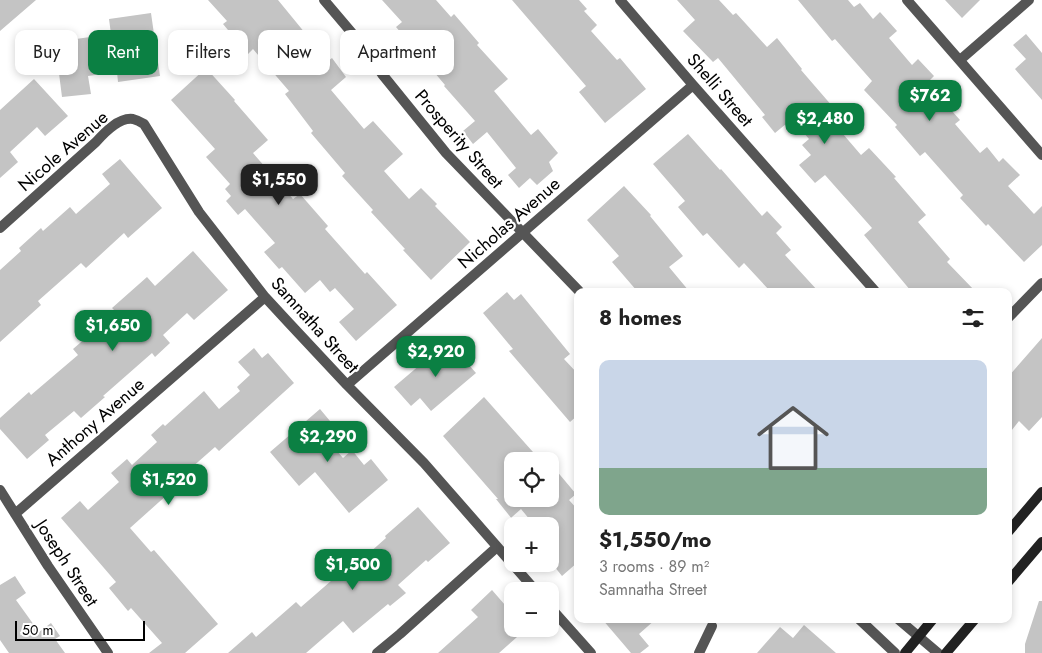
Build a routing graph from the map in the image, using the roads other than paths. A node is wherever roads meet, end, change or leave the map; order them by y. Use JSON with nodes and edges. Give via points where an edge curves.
{"nodes":[{"id":1,"x":324,"y":0,"type":"edge"},
{"id":2,"x":620,"y":0,"type":"edge"},
{"id":3,"x":908,"y":0,"type":"edge"},
{"id":4,"x":1029,"y":0,"type":"edge"},
{"id":5,"x":960,"y":60,"type":"junction"},
{"id":6,"x":693,"y":85,"type":"junction"},
{"id":7,"x":126,"y":119,"type":"joint"},
{"id":8,"x":1042,"y":155,"type":"edge"},
{"id":9,"x":0,"y":228,"type":"edge"},
{"id":10,"x":522,"y":233,"type":"junction"},
{"id":11,"x":1042,"y":283,"type":"edge"},
{"id":12,"x":577,"y":288,"type":"edge"},
{"id":13,"x":872,"y":288,"type":"edge"},
{"id":14,"x":265,"y":296,"type":"junction"},
{"id":15,"x":1012,"y":314,"type":"edge"},
{"id":16,"x":347,"y":385,"type":"junction"},
{"id":17,"x":0,"y":490,"type":"edge"},
{"id":18,"x":1042,"y":492,"type":"edge"},
{"id":19,"x":15,"y":514,"type":"junction"},
{"id":20,"x":1012,"y":527,"type":"edge"},
{"id":21,"x":1042,"y":542,"type":"edge"},
{"id":22,"x":497,"y":547,"type":"junction"},
{"id":23,"x":1012,"y":577,"type":"edge"},
{"id":24,"x":528,"y":582,"type":"edge"},
{"id":25,"x":559,"y":617,"type":"edge"},
{"id":26,"x":863,"y":623,"type":"edge"},
{"id":27,"x":903,"y":623,"type":"edge"},
{"id":28,"x":930,"y":623,"type":"edge"},
{"id":29,"x":972,"y":623,"type":"edge"},
{"id":30,"x":712,"y":626,"type":"dead end"},
{"id":31,"x":918,"y":636,"type":"junction"},
{"id":32,"x":107,"y":653,"type":"edge"},
{"id":33,"x":377,"y":653,"type":"edge"},
{"id":34,"x":591,"y":653,"type":"edge"},
{"id":35,"x":699,"y":653,"type":"edge"},
{"id":36,"x":895,"y":653,"type":"edge"},
{"id":37,"x":904,"y":653,"type":"edge"},
{"id":38,"x":938,"y":653,"type":"edge"},
{"id":39,"x":946,"y":653,"type":"edge"}],
"edges":[{"from":1,"to":10,"type":"street","name":"Prosperity Street","via":[[446,153]]},
{"from":2,"to":6,"type":"street","name":"Shelli Street"},
{"from":3,"to":5,"type":"street"},
{"from":4,"to":5,"type":"street"},
{"from":5,"to":8,"type":"street"},
{"from":6,"to":10,"type":"street","name":"Nicholas Avenue"},
{"from":6,"to":13,"type":"street","name":"Shelli Street"},
{"from":7,"to":9,"type":"street","name":"Nicole Avenue","via":[[109,128]]},
{"from":7,"to":14,"type":"street","name":"Samnatha Street","via":[[144,124],[199,212]]},
{"from":10,"to":12,"type":"street","name":"Prosperity Street"},
{"from":10,"to":16,"type":"street","name":"Nicholas Avenue"},
{"from":11,"to":15,"type":"street"},
{"from":14,"to":16,"type":"street","name":"Samnatha Street"},
{"from":14,"to":19,"type":"street","name":"Anthony Avenue"},
{"from":16,"to":22,"type":"street","name":"Samnatha Street","via":[[424,463]]},
{"from":17,"to":19,"type":"street","name":"Joseph Street"},
{"from":18,"to":20,"type":"street"},
{"from":19,"to":32,"type":"street","name":"Joseph Street"},
{"from":21,"to":23,"type":"street"},
{"from":22,"to":24,"type":"street","name":"Samnatha Street"},
{"from":22,"to":33,"type":"street"},
{"from":25,"to":34,"type":"street"},
{"from":26,"to":36,"type":"street"},
{"from":27,"to":31,"type":"street"},
{"from":28,"to":31,"type":"street"},
{"from":29,"to":39,"type":"street"},
{"from":30,"to":35,"type":"street"},
{"from":31,"to":37,"type":"street"},
{"from":31,"to":38,"type":"street"}]}
